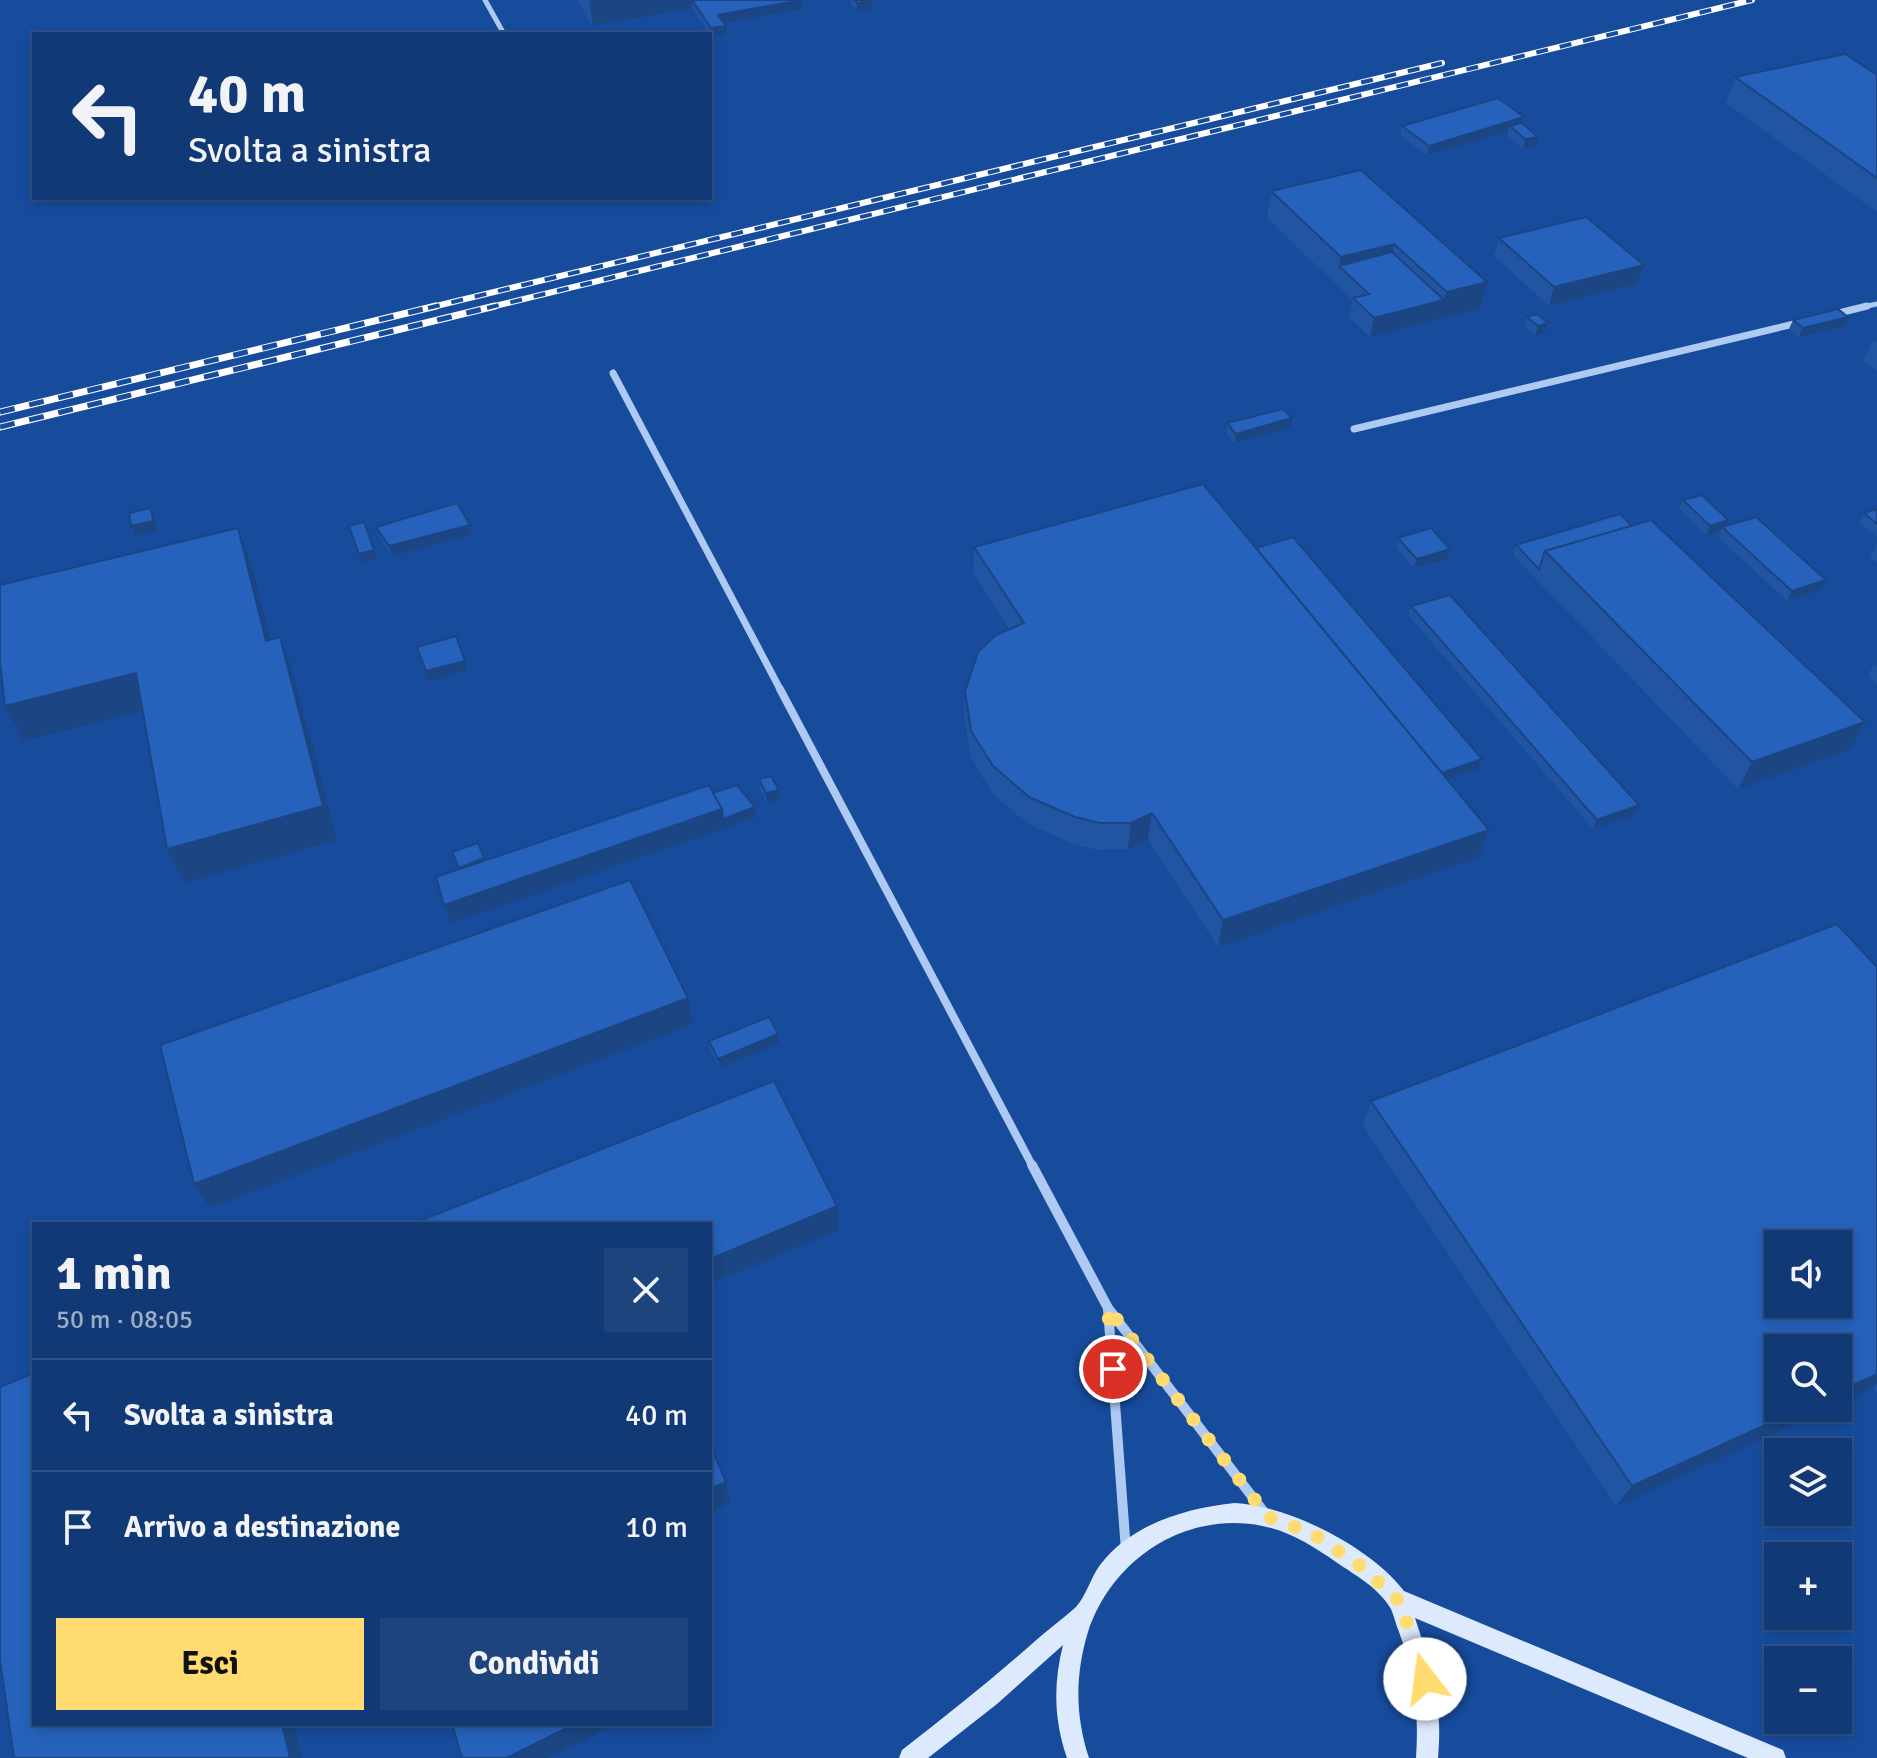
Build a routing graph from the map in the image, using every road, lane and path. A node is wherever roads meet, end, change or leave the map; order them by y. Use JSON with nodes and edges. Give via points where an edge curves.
{"nodes":[{"id":1,"x":485,"y":0,"type":"edge"},
{"id":2,"x":503,"y":32,"type":"edge"},
{"id":3,"x":1877,"y":304,"type":"edge"},
{"id":4,"x":1831,"y":315,"type":"edge"},
{"id":5,"x":1800,"y":323,"type":"edge"},
{"id":6,"x":613,"y":373,"type":"dead end"},
{"id":7,"x":1354,"y":429,"type":"dead end"},
{"id":8,"x":1108,"y":1308,"type":"junction"},
{"id":9,"x":1268,"y":1517,"type":"junction"},
{"id":10,"x":1126,"y":1552,"type":"junction"},
{"id":11,"x":1397,"y":1599,"type":"junction"},
{"id":12,"x":1083,"y":1614,"type":"junction"},
{"id":13,"x":910,"y":1758,"type":"edge"},
{"id":14,"x":1078,"y":1758,"type":"edge"},
{"id":15,"x":1427,"y":1758,"type":"edge"},
{"id":16,"x":1775,"y":1758,"type":"edge"}],
"edges":[{"from":1,"to":2,"type":"street"},
{"from":3,"to":4,"type":"street"},
{"from":5,"to":7,"type":"street"},
{"from":6,"to":8,"type":"street"},
{"from":8,"to":9,"type":"street"},
{"from":8,"to":10,"type":"street"},
{"from":9,"to":10,"type":"street","via":[[1225,1514],[1192,1521]]},
{"from":9,"to":11,"type":"street","via":[[1313,1534]]},
{"from":10,"to":12,"type":"street"},
{"from":11,"to":15,"type":"street","via":[[1422,1660],[1430,1725]]},
{"from":11,"to":16,"type":"street"},
{"from":12,"to":13,"type":"street"},
{"from":12,"to":14,"type":"street","via":[[1066,1673],[1071,1739]]}]}
